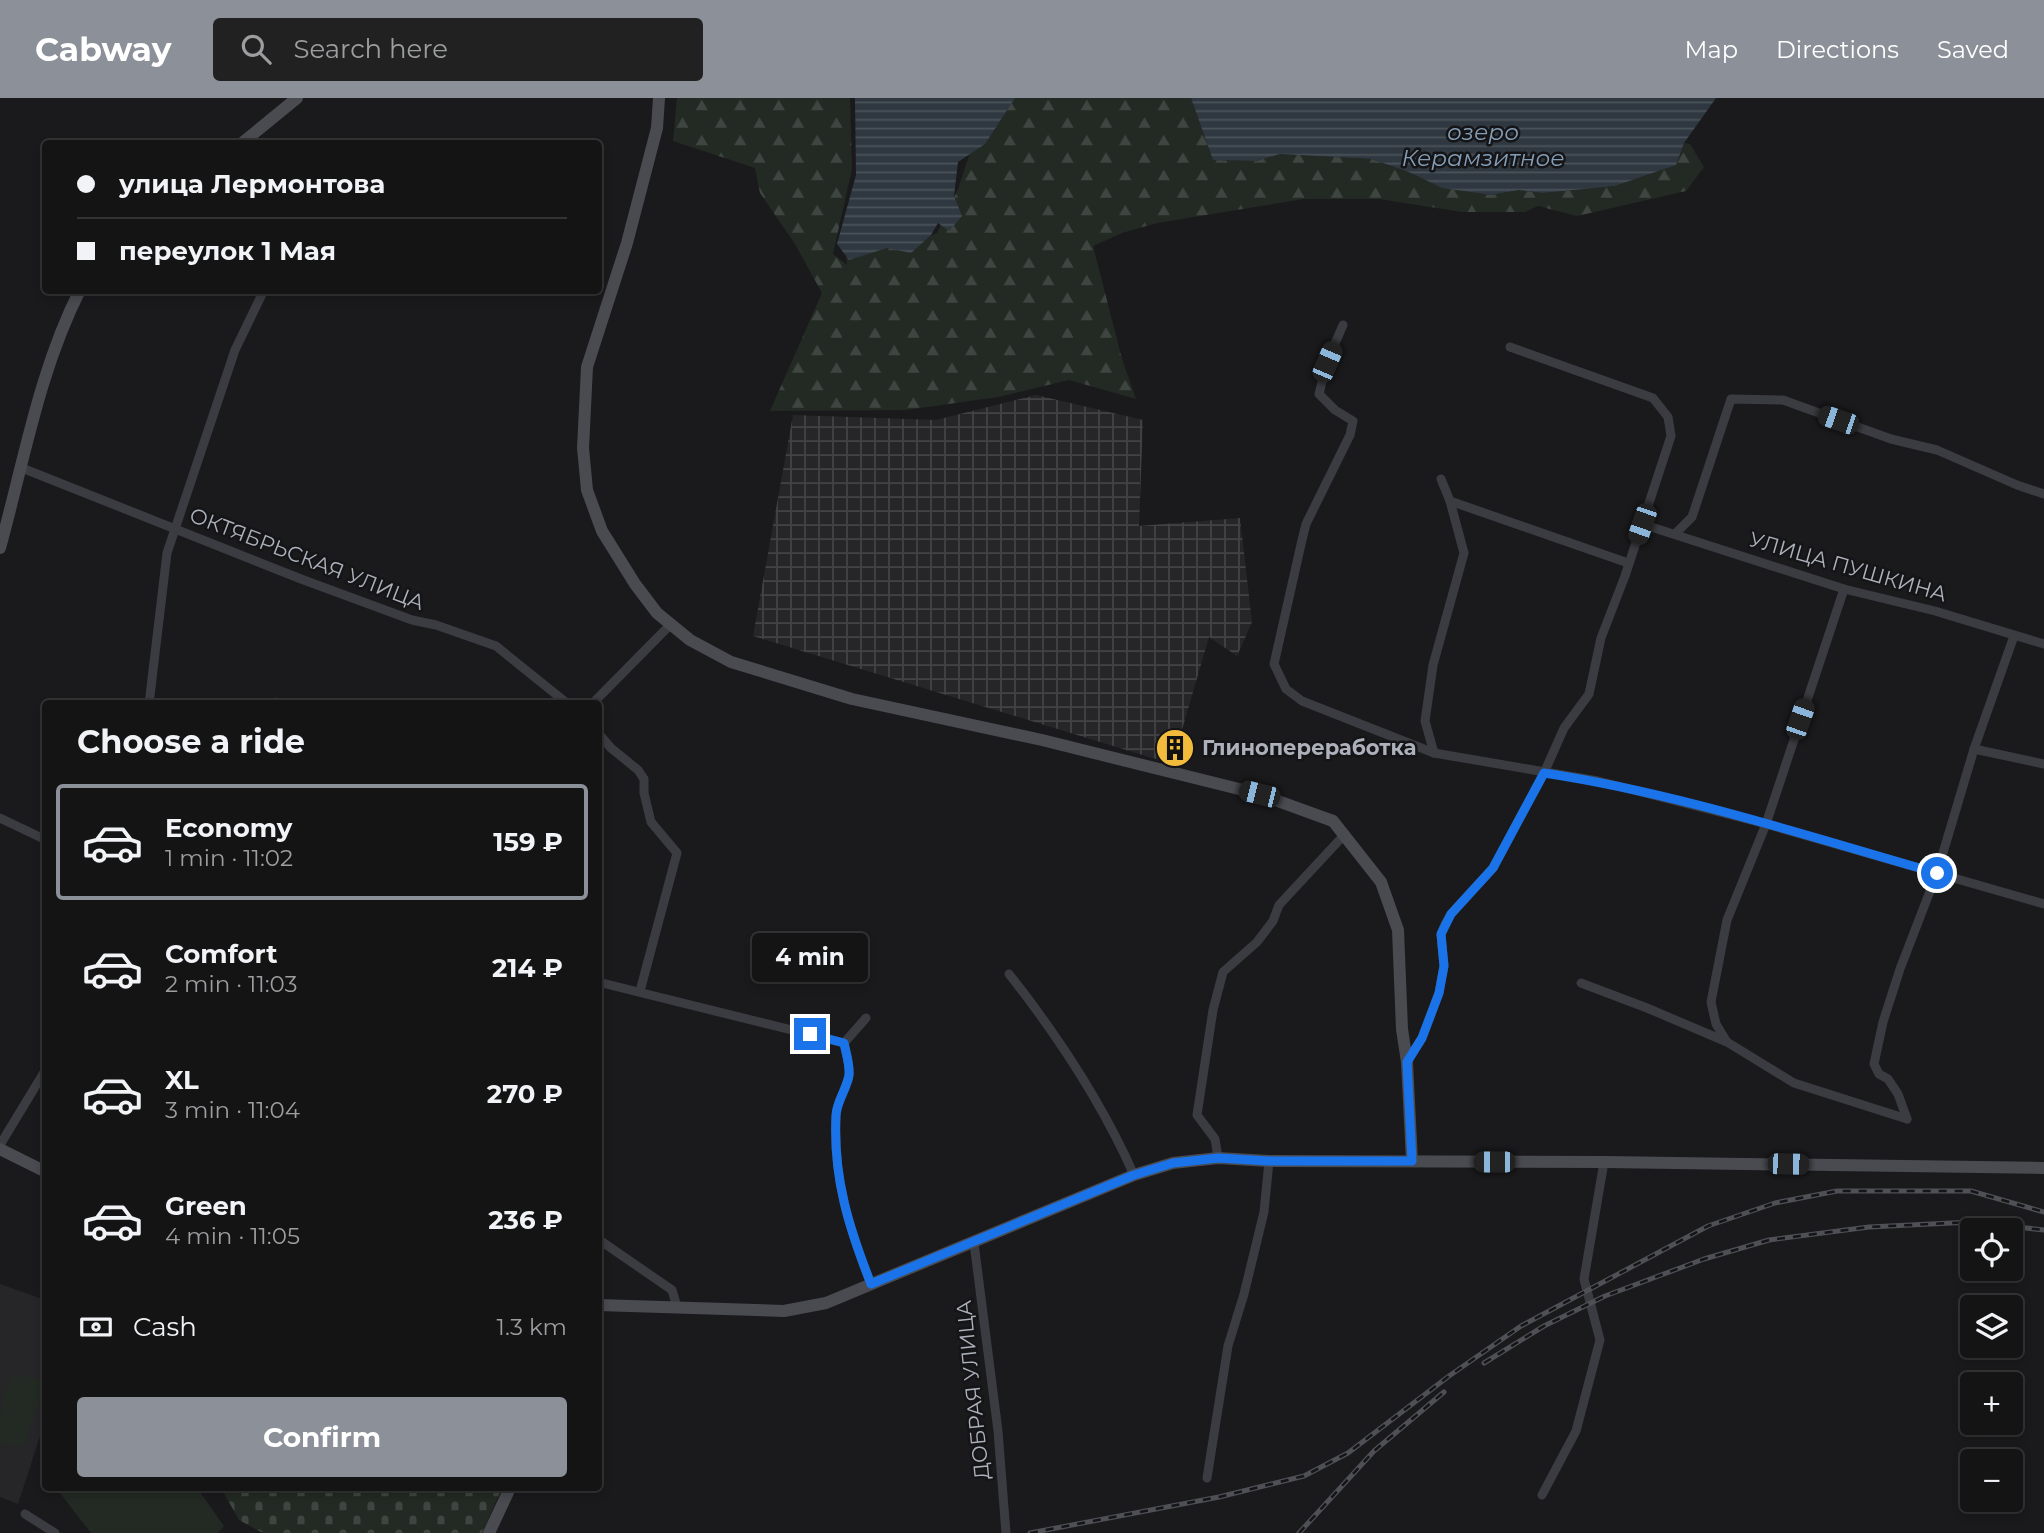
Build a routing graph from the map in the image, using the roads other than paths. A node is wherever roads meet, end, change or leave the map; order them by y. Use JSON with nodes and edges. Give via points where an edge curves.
{"nodes":[{"id":1,"x":297,"y":98,"type":"edge"},
{"id":2,"x":659,"y":98,"type":"edge"},
{"id":3,"x":246,"y":140,"type":"edge"},
{"id":4,"x":78,"y":294,"type":"edge"},
{"id":5,"x":262,"y":294,"type":"edge"},
{"id":6,"x":1343,"y":325,"type":"dead end"},
{"id":7,"x":1510,"y":347,"type":"dead end"},
{"id":8,"x":22,"y":468,"type":"junction"},
{"id":9,"x":1441,"y":478,"type":"dead end"},
{"id":10,"x":2044,"y":494,"type":"edge"},
{"id":11,"x":1450,"y":501,"type":"junction"},
{"id":12,"x":1642,"y":524,"type":"junction"},
{"id":13,"x":176,"y":528,"type":"junction"},
{"id":14,"x":1676,"y":533,"type":"junction"},
{"id":15,"x":0,"y":548,"type":"edge"},
{"id":16,"x":1628,"y":563,"type":"junction"},
{"id":17,"x":1844,"y":589,"type":"junction"},
{"id":18,"x":671,"y":624,"type":"junction"},
{"id":19,"x":2014,"y":636,"type":"junction"},
{"id":20,"x":2044,"y":643,"type":"edge"},
{"id":21,"x":149,"y":700,"type":"edge"},
{"id":22,"x":563,"y":700,"type":"edge"},
{"id":23,"x":596,"y":700,"type":"edge"},
{"id":24,"x":602,"y":738,"type":"edge"},
{"id":25,"x":1974,"y":749,"type":"junction"},
{"id":26,"x":1434,"y":753,"type":"junction"},
{"id":27,"x":2044,"y":764,"type":"edge"},
{"id":28,"x":1544,"y":773,"type":"junction"},
{"id":29,"x":0,"y":818,"type":"edge"},
{"id":30,"x":1766,"y":824,"type":"junction"},
{"id":31,"x":1345,"y":834,"type":"junction"},
{"id":32,"x":42,"y":838,"type":"edge"},
{"id":33,"x":1937,"y":873,"type":"junction"},
{"id":34,"x":2044,"y":904,"type":"edge"},
{"id":35,"x":1009,"y":974,"type":"dead end"},
{"id":36,"x":602,"y":983,"type":"edge"},
{"id":37,"x":1581,"y":983,"type":"dead end"},
{"id":38,"x":640,"y":991,"type":"junction"},
{"id":39,"x":866,"y":1018,"type":"dead end"},
{"id":40,"x":1727,"y":1042,"type":"junction"},
{"id":41,"x":844,"y":1043,"type":"junction"},
{"id":42,"x":1407,"y":1062,"type":"junction"},
{"id":43,"x":42,"y":1076,"type":"edge"},
{"id":44,"x":0,"y":1147,"type":"edge"},
{"id":45,"x":1218,"y":1158,"type":"junction"},
{"id":46,"x":1269,"y":1161,"type":"junction"},
{"id":47,"x":1412,"y":1161,"type":"junction"},
{"id":48,"x":1604,"y":1162,"type":"junction"},
{"id":49,"x":2044,"y":1168,"type":"edge"},
{"id":50,"x":42,"y":1170,"type":"edge"},
{"id":51,"x":1134,"y":1175,"type":"junction"},
{"id":52,"x":602,"y":1242,"type":"edge"},
{"id":53,"x":974,"y":1242,"type":"junction"},
{"id":54,"x":871,"y":1284,"type":"junction"},
{"id":55,"x":602,"y":1306,"type":"edge"},
{"id":56,"x":677,"y":1307,"type":"junction"},
{"id":57,"x":1207,"y":1478,"type":"dead end"},
{"id":58,"x":509,"y":1491,"type":"edge"},
{"id":59,"x":1542,"y":1495,"type":"dead end"},
{"id":60,"x":26,"y":1514,"type":"dead end"},
{"id":61,"x":55,"y":1533,"type":"edge"},
{"id":62,"x":489,"y":1533,"type":"edge"},
{"id":63,"x":1006,"y":1533,"type":"edge"}],
"edges":[{"from":1,"to":3,"type":"street"},
{"from":2,"to":18,"type":"street","via":[[657,128],[627,243],[587,367],[583,448],[587,491],[602,531],[635,584]]},
{"from":4,"to":8,"type":"street","via":[[43,380]]},
{"from":5,"to":13,"type":"street","via":[[235,351]]},
{"from":6,"to":26,"type":"street","via":[[1319,394],[1353,421],[1306,524],[1274,664],[1286,689],[1302,701]]},
{"from":7,"to":12,"type":"street","via":[[1653,398],[1668,417],[1671,436]]},
{"from":8,"to":13,"type":"street","name":"ОКТЯБРЬСКАЯ УЛИЦА"},
{"from":8,"to":15,"type":"street"},
{"from":9,"to":11,"type":"street"},
{"from":10,"to":14,"type":"street","via":[[1937,450],[1891,439],[1783,400],[1731,399],[1692,517]]},
{"from":11,"to":16,"type":"street"},
{"from":11,"to":26,"type":"street","via":[[1464,553],[1425,721]]},
{"from":12,"to":14,"type":"street","name":"УЛИЦА ПУШКИНА"},
{"from":12,"to":16,"type":"street"},
{"from":13,"to":21,"type":"street","via":[[167,553]]},
{"from":13,"to":22,"type":"street","name":"ОКТЯБРЬСКАЯ УЛИЦА","via":[[412,620],[496,646]]},
{"from":14,"to":17,"type":"street","name":"УЛИЦА ПУШКИНА"},
{"from":16,"to":28,"type":"street","via":[[1601,638],[1589,694],[1564,728]]},
{"from":17,"to":19,"type":"street","name":"УЛИЦА ПУШКИНА"},
{"from":17,"to":30,"type":"street"},
{"from":18,"to":23,"type":"street"},
{"from":18,"to":31,"type":"street","via":[[731,662],[852,699],[1259,794],[1333,821]]},
{"from":19,"to":20,"type":"street","name":"УЛИЦА ПУШКИНА"},
{"from":19,"to":25,"type":"street"},
{"from":24,"to":38,"type":"street","via":[[644,779],[651,822],[677,853]]},
{"from":25,"to":27,"type":"street"},
{"from":25,"to":33,"type":"street"},
{"from":26,"to":28,"type":"street"},
{"from":28,"to":30,"type":"street","via":[[1598,781]]},
{"from":28,"to":42,"type":"street","via":[[1493,868],[1445,925],[1439,993],[1422,1038]]},
{"from":29,"to":32,"type":"street"},
{"from":30,"to":33,"type":"street"},
{"from":30,"to":40,"type":"street","via":[[1727,920],[1711,1002],[1716,1024]]},
{"from":31,"to":42,"type":"street","via":[[1381,882],[1398,930]]},
{"from":31,"to":45,"type":"street","via":[[1279,905],[1257,942],[1223,972],[1197,1115],[1215,1139]]},
{"from":33,"to":34,"type":"street"},
{"from":33,"to":40,"type":"street","via":[[1893,990],[1874,1064],[1898,1094],[1907,1119],[1794,1083]]},
{"from":35,"to":51,"type":"street","via":[[1086,1081]]},
{"from":36,"to":38,"type":"street"},
{"from":37,"to":40,"type":"street"},
{"from":38,"to":41,"type":"street"},
{"from":39,"to":41,"type":"street"},
{"from":41,"to":54,"type":"street","via":[[849,1075],[836,1112],[840,1189]]},
{"from":42,"to":47,"type":"street"},
{"from":43,"to":44,"type":"street"},
{"from":44,"to":50,"type":"street"},
{"from":45,"to":46,"type":"street"},
{"from":45,"to":51,"type":"street","via":[[1173,1163]]},
{"from":46,"to":47,"type":"street"},
{"from":46,"to":57,"type":"street","via":[[1264,1212],[1228,1346]]},
{"from":47,"to":48,"type":"street"},
{"from":48,"to":49,"type":"street"},
{"from":48,"to":59,"type":"street","via":[[1584,1279],[1600,1340],[1576,1430]]},
{"from":51,"to":53,"type":"street"},
{"from":52,"to":56,"type":"street","via":[[672,1290]]},
{"from":53,"to":54,"type":"street"},
{"from":53,"to":63,"type":"street","name":"ДОБРАЯ УЛИЦА"},
{"from":54,"to":56,"type":"street","via":[[792,1311]]},
{"from":55,"to":56,"type":"street"},
{"from":58,"to":62,"type":"street"},
{"from":60,"to":61,"type":"street"}]}
